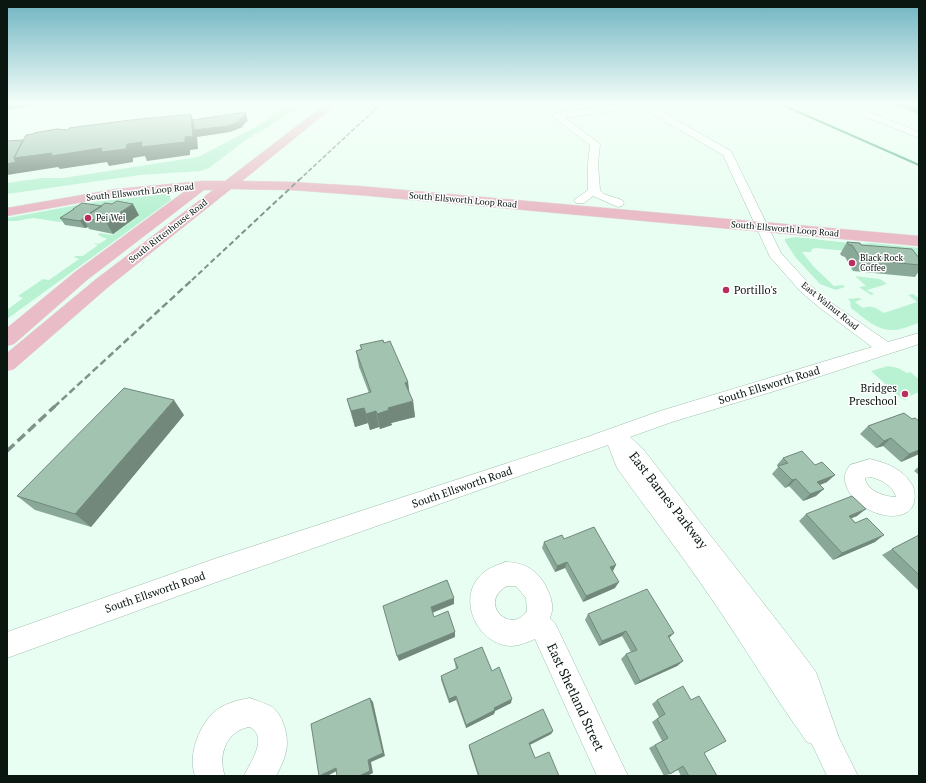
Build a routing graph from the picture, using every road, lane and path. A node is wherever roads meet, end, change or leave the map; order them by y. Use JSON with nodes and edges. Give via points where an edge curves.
{"nodes":[{"id":1,"x":286,"y":140,"type":"edge"},
{"id":2,"x":589,"y":140,"type":"edge"},
{"id":3,"x":705,"y":140,"type":"edge"},
{"id":4,"x":241,"y":175,"type":"junction"},
{"id":5,"x":221,"y":177,"type":"junction"},
{"id":6,"x":200,"y":186,"type":"junction"},
{"id":7,"x":594,"y":191,"type":"junction"},
{"id":8,"x":580,"y":200,"type":"junction"},
{"id":9,"x":7,"y":201,"type":"edge"},
{"id":10,"x":618,"y":203,"type":"junction"},
{"id":11,"x":7,"y":212,"type":"edge"},
{"id":12,"x":759,"y":221,"type":"junction"},
{"id":13,"x":919,"y":229,"type":"edge"},
{"id":14,"x":919,"y":241,"type":"edge"},
{"id":15,"x":919,"y":338,"type":"edge"},
{"id":16,"x":7,"y":339,"type":"edge"},
{"id":17,"x":886,"y":349,"type":"junction"},
{"id":18,"x":7,"y":364,"type":"edge"},
{"id":19,"x":615,"y":436,"type":"junction"},
{"id":20,"x":536,"y":621,"type":"dead end"},
{"id":21,"x":7,"y":645,"type":"edge"},
{"id":22,"x":265,"y":773,"type":"edge"},
{"id":23,"x":210,"y":776,"type":"edge"},
{"id":24,"x":613,"y":776,"type":"edge"},
{"id":25,"x":843,"y":776,"type":"edge"}],
"edges":[{"from":1,"to":4,"type":"main road","name":"South Rittenhouse Road"},
{"from":2,"to":7,"type":"street","via":[[595,144]]},
{"from":3,"to":12,"type":"street","name":"East Walnut Road","via":[[727,153]]},
{"from":4,"to":5,"type":"main road","name":"South Rittenhouse Road"},
{"from":4,"to":8,"type":"main road","name":"South Ellsworth Loop Road","via":[[330,177]]},
{"from":5,"to":6,"type":"main road","name":"South Ellsworth Loop Road"},
{"from":5,"to":9,"type":"main road","name":"South Ellsworth Loop Road","via":[[161,178]]},
{"from":5,"to":12,"type":"main road","name":"South Ellsworth Loop Road","via":[[322,189]]},
{"from":5,"to":18,"type":"main road","name":"South Rittenhouse Road"},
{"from":6,"to":11,"type":"main road","name":"South Ellsworth Loop Road","via":[[144,190]]},
{"from":6,"to":16,"type":"main road","name":"South Rittenhouse Road","via":[[81,276]]},
{"from":7,"to":8,"type":"street"},
{"from":7,"to":10,"type":"street"},
{"from":8,"to":10,"type":"main road","name":"South Ellsworth Loop Road"},
{"from":10,"to":12,"type":"main road","name":"South Ellsworth Loop Road"},
{"from":12,"to":13,"type":"main road","name":"South Ellsworth Loop Road"},
{"from":12,"to":14,"type":"main road","name":"South Ellsworth Loop Road"},
{"from":12,"to":17,"type":"street","name":"East Walnut Road","via":[[775,254],[806,289]]},
{"from":15,"to":17,"type":"street","name":"South Ellsworth Road"},
{"from":17,"to":19,"type":"street","name":"South Ellsworth Road","via":[[694,407]]},
{"from":19,"to":21,"type":"street","name":"South Ellsworth Road","via":[[207,574]]},
{"from":19,"to":25,"type":"street","name":"East Barnes Parkway","via":[[624,462],[719,588],[789,694],[827,745]]},
{"from":20,"to":24,"type":"street","name":"East Shetland Street","via":[[546,632]]},
{"from":22,"to":23,"type":"street","via":[[274,742],[273,731],[268,721],[253,712],[232,717],[215,736],[209,747],[207,761]]}]}
